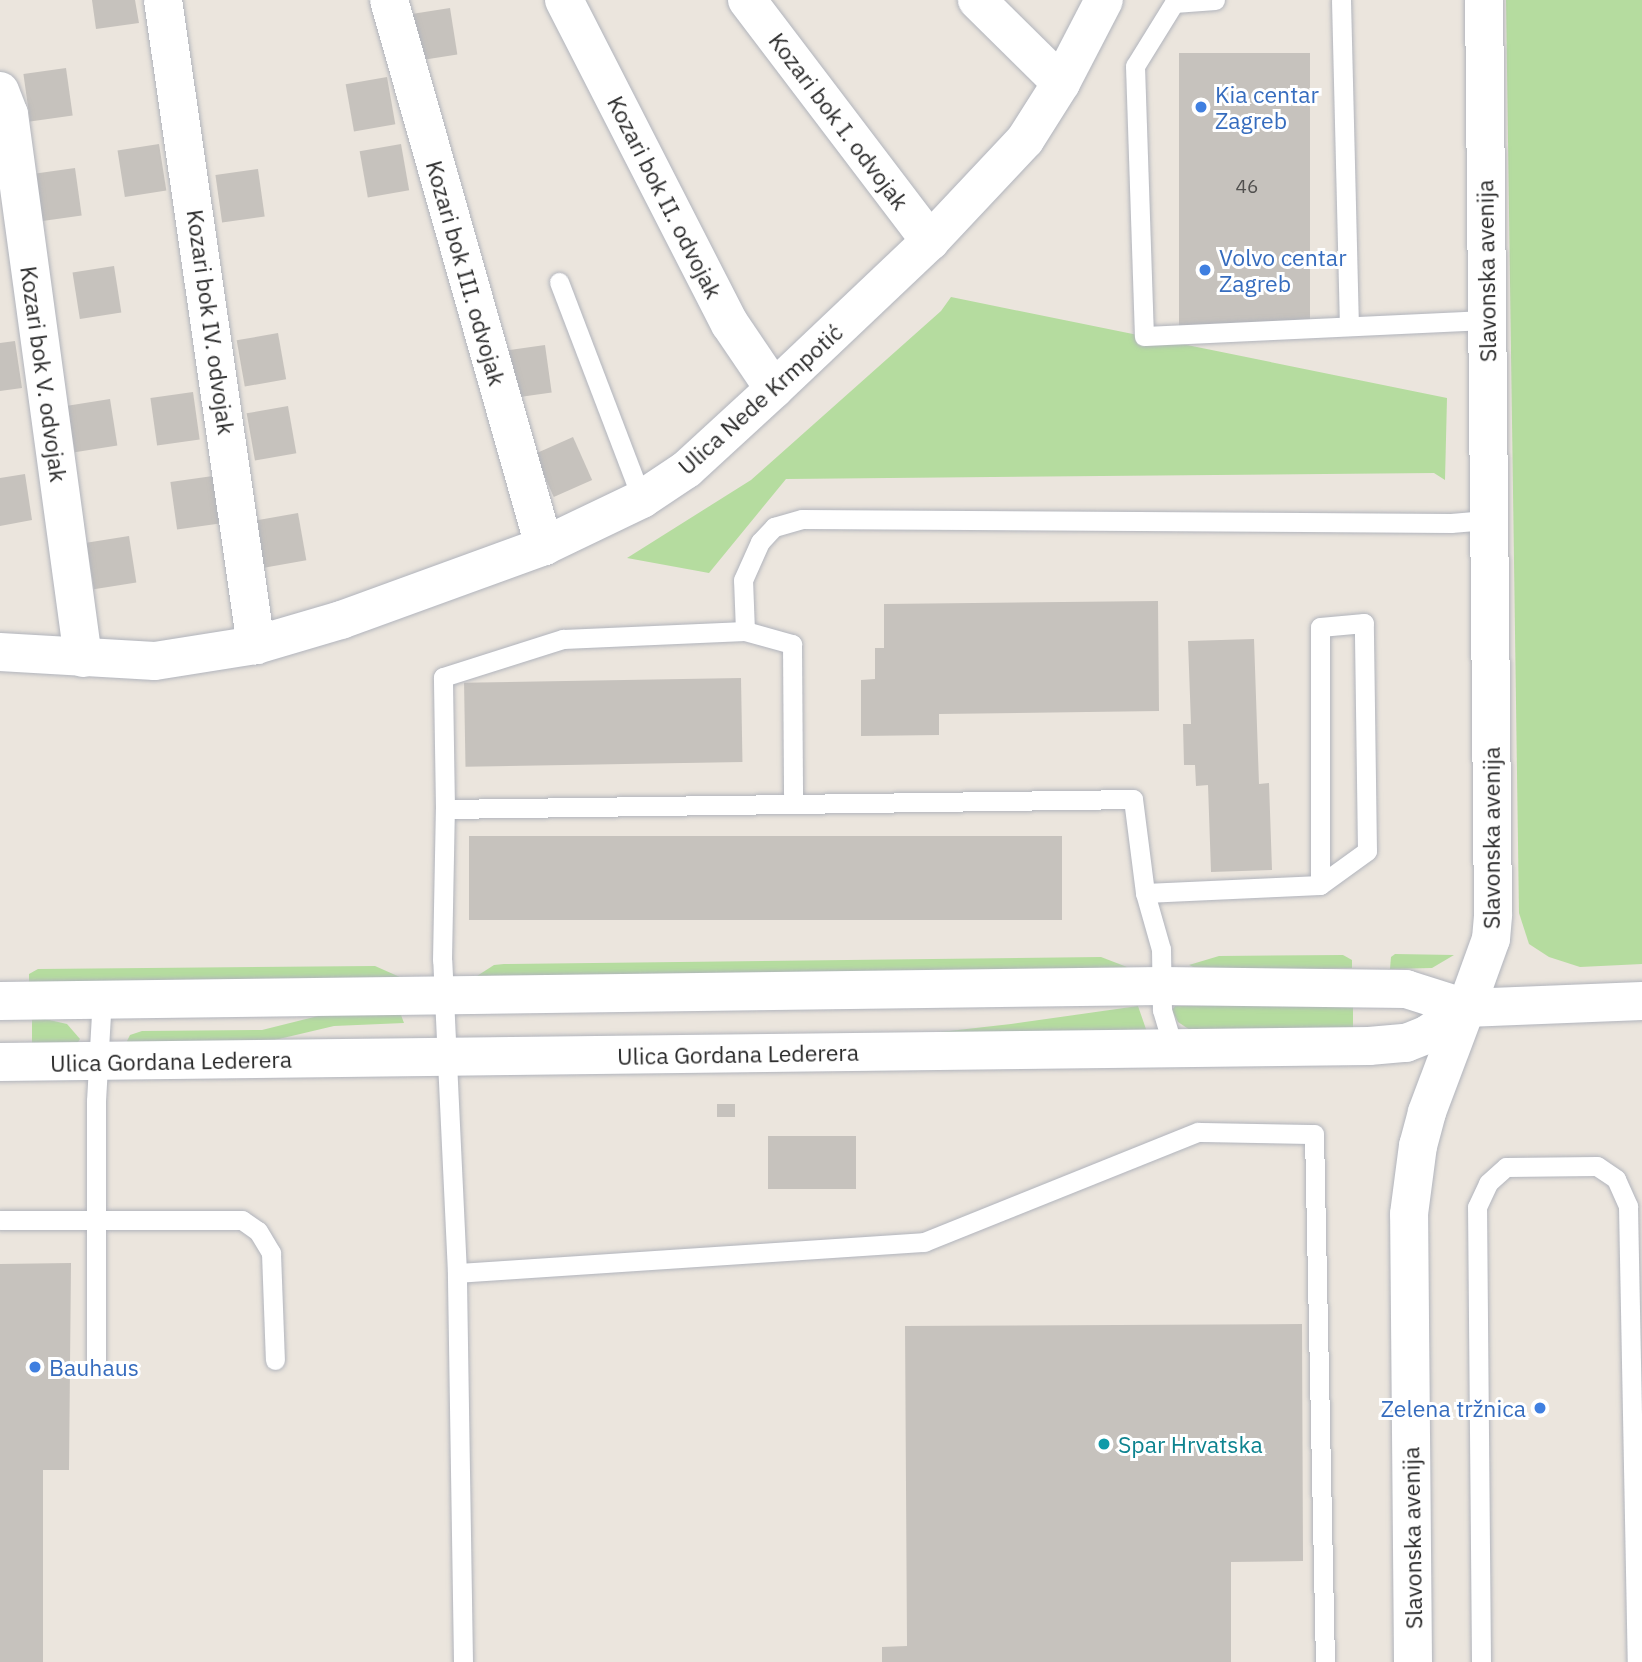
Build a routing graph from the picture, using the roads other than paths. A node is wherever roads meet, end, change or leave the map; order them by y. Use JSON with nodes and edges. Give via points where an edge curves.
{"nodes":[{"id":1,"x":163,"y":0,"type":"edge"},
{"id":2,"x":389,"y":0,"type":"edge"},
{"id":3,"x":564,"y":0,"type":"edge"},
{"id":4,"x":747,"y":0,"type":"edge"},
{"id":5,"x":977,"y":0,"type":"edge"},
{"id":6,"x":1104,"y":0,"type":"edge"},
{"id":7,"x":1215,"y":0,"type":"edge"},
{"id":8,"x":1341,"y":0,"type":"edge"},
{"id":9,"x":1484,"y":0,"type":"edge"},
{"id":10,"x":1061,"y":83,"type":"junction"},
{"id":11,"x":0,"y":91,"type":"edge"},
{"id":12,"x":930,"y":241,"type":"junction"},
{"id":13,"x":559,"y":282,"type":"dead end"},
{"id":14,"x":1487,"y":320,"type":"junction"},
{"id":15,"x":1349,"y":326,"type":"junction"},
{"id":16,"x":774,"y":389,"type":"junction"},
{"id":17,"x":642,"y":499,"type":"junction"},
{"id":18,"x":1489,"y":520,"type":"junction"},
{"id":19,"x":544,"y":546,"type":"junction"},
{"id":20,"x":745,"y":631,"type":"junction"},
{"id":21,"x":256,"y":645,"type":"junction"},
{"id":22,"x":0,"y":652,"type":"edge"},
{"id":23,"x":83,"y":658,"type":"junction"},
{"id":24,"x":793,"y":802,"type":"junction"},
{"id":25,"x":445,"y":809,"type":"junction"},
{"id":26,"x":1320,"y":885,"type":"junction"},
{"id":27,"x":1145,"y":892,"type":"junction"},
{"id":28,"x":1162,"y":986,"type":"junction"},
{"id":29,"x":444,"y":997,"type":"junction"},
{"id":30,"x":102,"y":998,"type":"junction"},
{"id":31,"x":1642,"y":1000,"type":"edge"},
{"id":32,"x":0,"y":1001,"type":"edge"},
{"id":33,"x":1466,"y":1009,"type":"junction"},
{"id":34,"x":1368,"y":1046,"type":"junction"},
{"id":35,"x":1174,"y":1050,"type":"junction"},
{"id":36,"x":447,"y":1057,"type":"junction"},
{"id":37,"x":0,"y":1062,"type":"edge"},
{"id":38,"x":98,"y":1064,"type":"junction"},
{"id":39,"x":1427,"y":1112,"type":"junction"},
{"id":40,"x":98,"y":1218,"type":"junction"},
{"id":41,"x":0,"y":1220,"type":"edge"},
{"id":42,"x":457,"y":1273,"type":"junction"},
{"id":43,"x":96,"y":1360,"type":"dead end"},
{"id":44,"x":275,"y":1360,"type":"dead end"},
{"id":45,"x":463,"y":1662,"type":"edge"},
{"id":46,"x":1325,"y":1662,"type":"edge"},
{"id":47,"x":1413,"y":1662,"type":"edge"},
{"id":48,"x":1481,"y":1662,"type":"edge"},
{"id":49,"x":1637,"y":1662,"type":"edge"}],
"edges":[{"from":1,"to":21,"type":"street","name":"Kozari bok IV. odvojak"},
{"from":2,"to":19,"type":"street","name":"Kozari bok III. odvojak"},
{"from":3,"to":16,"type":"street","name":"Kozari bok II. odvojak","via":[[730,324]]},
{"from":4,"to":12,"type":"street","name":"Kozari bok I. odvojak"},
{"from":5,"to":10,"type":"street"},
{"from":6,"to":10,"type":"street","name":"Ulica Nede Krmpotić"},
{"from":7,"to":15,"type":"lane","via":[[1174,3],[1135,66],[1144,336]]},
{"from":8,"to":15,"type":"lane"},
{"from":9,"to":14,"type":"street","name":"Slavonska avenija"},
{"from":10,"to":12,"type":"street","name":"Ulica Nede Krmpotić","via":[[1025,140]]},
{"from":11,"to":23,"type":"street","name":"Kozari bok V. odvojak","via":[[9,114]]},
{"from":12,"to":16,"type":"street","name":"Ulica Nede Krmpotić"},
{"from":13,"to":17,"type":"lane"},
{"from":14,"to":15,"type":"lane"},
{"from":14,"to":18,"type":"street","name":"Slavonska avenija"},
{"from":16,"to":17,"type":"street","name":"Ulica Nede Krmpotić","via":[[687,469]]},
{"from":17,"to":19,"type":"street","name":"Ulica Nede Krmpotić"},
{"from":18,"to":20,"type":"lane","via":[[802,519],[774,527],[760,542],[743,580]]},
{"from":18,"to":33,"type":"street","name":"Slavonska avenija","via":[[1493,914],[1491,939]]},
{"from":19,"to":21,"type":"street","name":"Ulica Nede Krmpotić","via":[[341,620]]},
{"from":20,"to":24,"type":"lane","via":[[792,644]]},
{"from":20,"to":25,"type":"lane","via":[[563,639],[443,677]]},
{"from":21,"to":23,"type":"street","name":"Ulica Nede Krmpotić","via":[[155,661]]},
{"from":22,"to":23,"type":"street","name":"Ulica Nede Krmpotić"},
{"from":24,"to":25,"type":"lane"},
{"from":24,"to":27,"type":"lane","via":[[1133,799]]},
{"from":25,"to":29,"type":"lane"},
{"from":26,"to":26,"type":"lane","via":[[1367,851],[1364,624],[1320,627]]},
{"from":26,"to":27,"type":"lane"},
{"from":27,"to":28,"type":"lane","via":[[1161,949]]},
{"from":28,"to":29,"type":"street"},
{"from":28,"to":33,"type":"street","via":[[1394,989]]},
{"from":28,"to":35,"type":"lane","via":[[1166,1031]]},
{"from":29,"to":30,"type":"street"},
{"from":29,"to":36,"type":"lane"},
{"from":30,"to":32,"type":"street"},
{"from":30,"to":38,"type":"lane"},
{"from":31,"to":33,"type":"street"},
{"from":33,"to":34,"type":"street","name":"Ulica Gordana Lederera","via":[[1406,1043]]},
{"from":33,"to":39,"type":"street","name":"Slavonska avenija"},
{"from":34,"to":35,"type":"street","name":"Ulica Gordana Lederera"},
{"from":34,"to":39,"type":"street","via":[[1402,1063],[1420,1087]]},
{"from":35,"to":36,"type":"street","name":"Ulica Gordana Lederera"},
{"from":36,"to":38,"type":"street","name":"Ulica Gordana Lederera"},
{"from":36,"to":42,"type":"lane"},
{"from":37,"to":38,"type":"street","name":"Ulica Gordana Lederera"},
{"from":38,"to":40,"type":"lane"},
{"from":39,"to":47,"type":"street","name":"Slavonska avenija","via":[[1409,1214]]},
{"from":40,"to":41,"type":"lane"},
{"from":40,"to":43,"type":"lane"},
{"from":40,"to":44,"type":"lane","via":[[242,1220],[258,1231],[271,1253]]},
{"from":42,"to":45,"type":"lane"},
{"from":42,"to":46,"type":"lane","via":[[923,1242],[1198,1132],[1314,1134]]},
{"from":48,"to":49,"type":"lane","via":[[1477,1208],[1488,1183],[1506,1167],[1597,1166],[1616,1178],[1628,1206]]}]}
